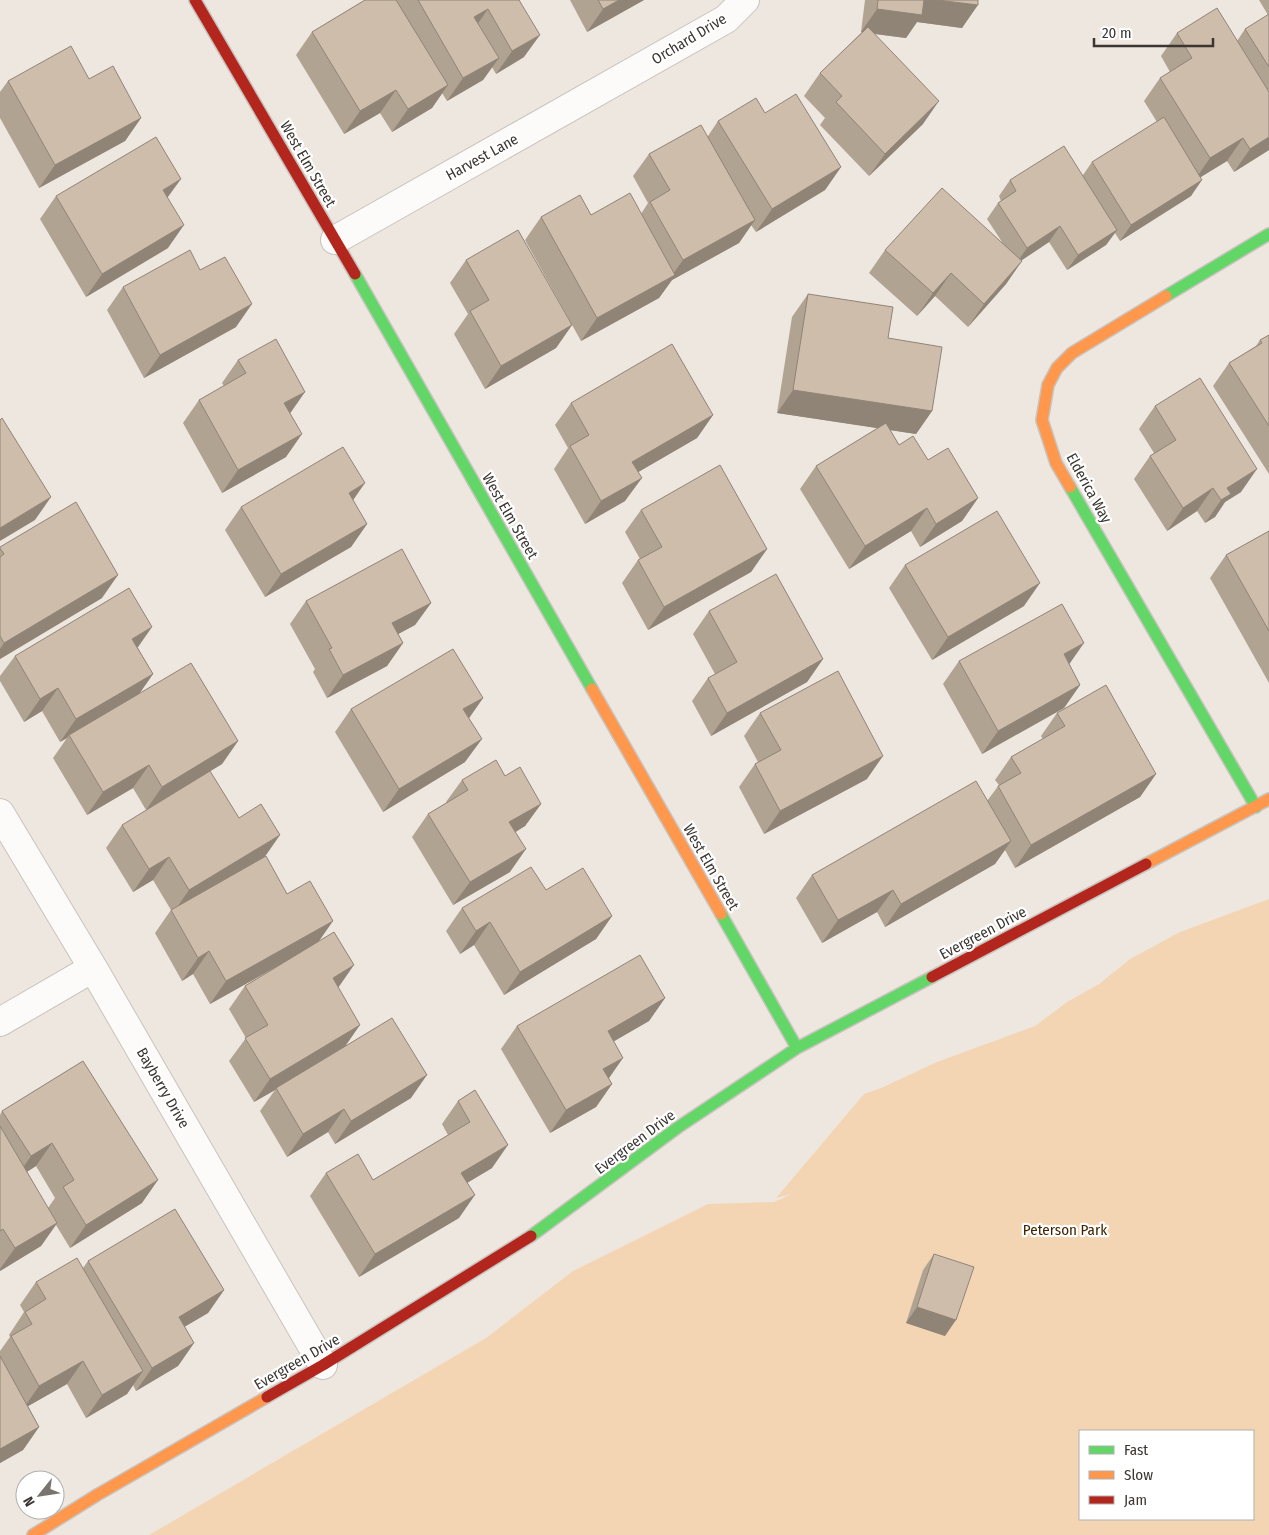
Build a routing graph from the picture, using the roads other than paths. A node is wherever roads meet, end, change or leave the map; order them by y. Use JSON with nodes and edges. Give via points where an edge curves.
{"nodes":[{"id":1,"x":195,"y":0,"type":"edge"},
{"id":2,"x":745,"y":0,"type":"edge"},
{"id":3,"x":630,"y":74,"type":"joint"},
{"id":4,"x":1269,"y":234,"type":"edge"},
{"id":5,"x":336,"y":240,"type":"junction"},
{"id":6,"x":1269,"y":799,"type":"edge"},
{"id":7,"x":1256,"y":807,"type":"junction"},
{"id":8,"x":0,"y":813,"type":"edge"},
{"id":9,"x":93,"y":968,"type":"junction"},
{"id":10,"x":0,"y":1022,"type":"edge"},
{"id":11,"x":796,"y":1048,"type":"junction"},
{"id":12,"x":323,"y":1365,"type":"junction"},
{"id":13,"x":33,"y":1535,"type":"edge"}],
"edges":[{"from":1,"to":5,"type":"street","name":"West Elm Street"},
{"from":2,"to":3,"type":"street","name":"Orchard Drive","via":[[726,19]]},
{"from":3,"to":5,"type":"street","name":"Harvest Lane"},
{"from":4,"to":7,"type":"street","name":"Elderica Way","via":[[1072,353],[1056,368],[1048,385],[1042,420],[1056,463]]},
{"from":5,"to":11,"type":"street","name":"West Elm Street"},
{"from":6,"to":7,"type":"street","name":"Evergreen Drive"},
{"from":7,"to":11,"type":"street","name":"Evergreen Drive"},
{"from":8,"to":9,"type":"street","name":"Bayberry Drive"},
{"from":9,"to":10,"type":"street"},
{"from":9,"to":12,"type":"street","name":"Bayberry Drive"},
{"from":11,"to":12,"type":"street","name":"Evergreen Drive","via":[[678,1128],[541,1230]]},
{"from":12,"to":13,"type":"street","name":"Evergreen Drive"}]}
